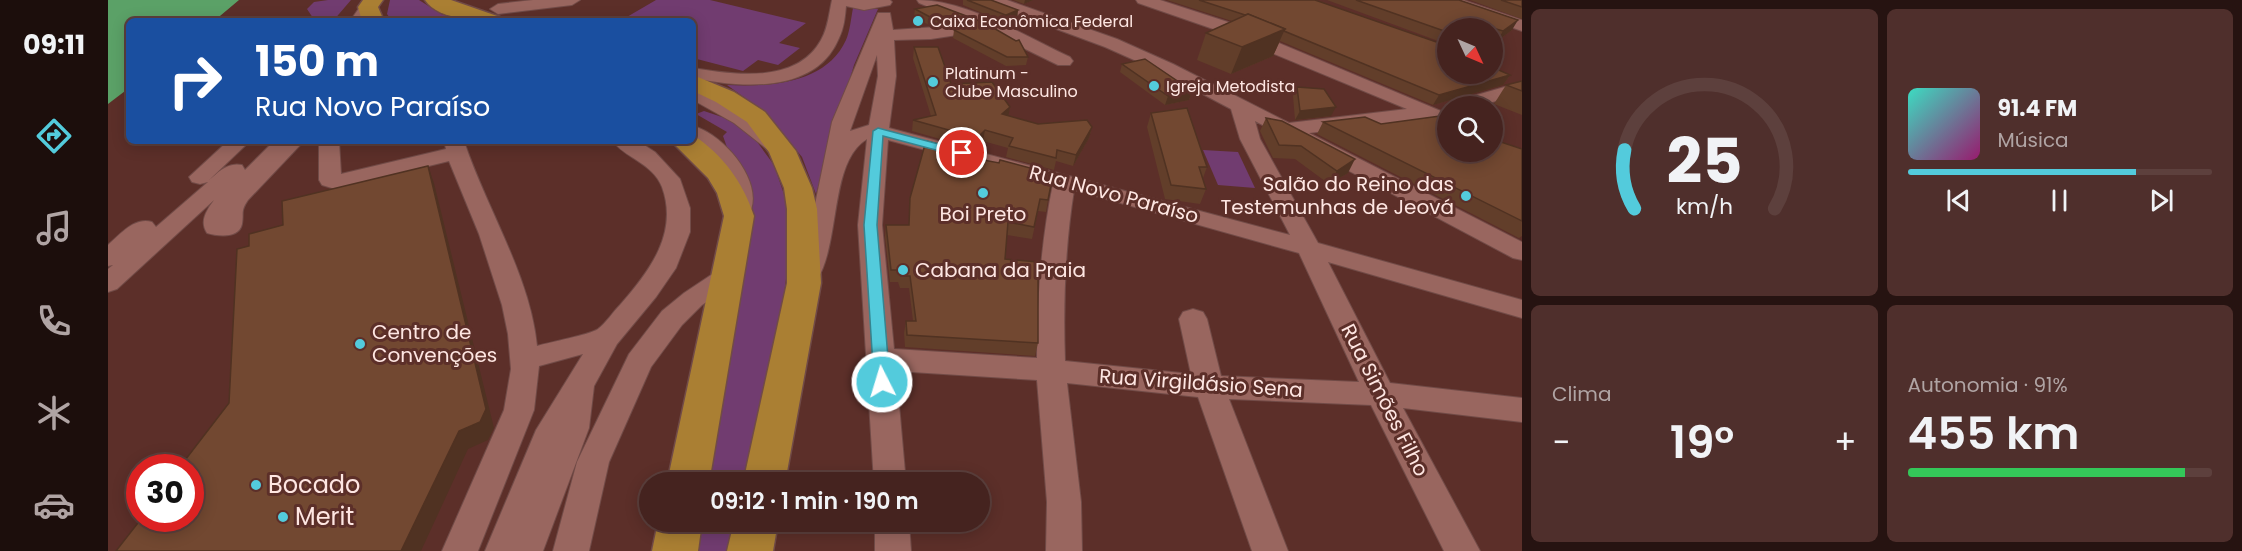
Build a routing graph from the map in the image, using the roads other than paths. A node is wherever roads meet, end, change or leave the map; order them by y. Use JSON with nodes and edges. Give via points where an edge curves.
{"nodes":[{"id":1,"x":435,"y":0,"type":"edge"},
{"id":2,"x":572,"y":0,"type":"edge"},
{"id":3,"x":840,"y":0,"type":"edge"},
{"id":4,"x":926,"y":0,"type":"edge"},
{"id":5,"x":1144,"y":0,"type":"edge"},
{"id":6,"x":1448,"y":0,"type":"edge"},
{"id":7,"x":998,"y":1,"type":"edge"},
{"id":8,"x":885,"y":13,"type":"edge"},
{"id":9,"x":495,"y":15,"type":"edge"},
{"id":10,"x":471,"y":18,"type":"edge"},
{"id":11,"x":1522,"y":26,"type":"edge"},
{"id":12,"x":951,"y":31,"type":"dead end"},
{"id":13,"x":1064,"y":61,"type":"dead end"},
{"id":14,"x":696,"y":73,"type":"edge"},
{"id":15,"x":1503,"y":76,"type":"edge"},
{"id":16,"x":696,"y":82,"type":"edge"},
{"id":17,"x":1522,"y":86,"type":"edge"},
{"id":18,"x":696,"y":94,"type":"edge"},
{"id":19,"x":1490,"y":96,"type":"edge"},
{"id":20,"x":716,"y":104,"type":"junction"},
{"id":21,"x":1240,"y":106,"type":"junction"},
{"id":22,"x":696,"y":110,"type":"edge"},
{"id":23,"x":1437,"y":110,"type":"edge"},
{"id":24,"x":1437,"y":111,"type":"edge"},
{"id":25,"x":1284,"y":130,"type":"junction"},
{"id":26,"x":878,"y":131,"type":"junction"},
{"id":27,"x":696,"y":134,"type":"edge"},
{"id":28,"x":237,"y":144,"type":"edge"},
{"id":29,"x":261,"y":144,"type":"edge"},
{"id":30,"x":283,"y":144,"type":"edge"},
{"id":31,"x":291,"y":144,"type":"edge"},
{"id":32,"x":329,"y":144,"type":"edge"},
{"id":33,"x":628,"y":144,"type":"edge"},
{"id":34,"x":688,"y":144,"type":"edge"},
{"id":35,"x":456,"y":147,"type":"edge"},
{"id":36,"x":430,"y":150,"type":"edge"},
{"id":37,"x":782,"y":151,"type":"junction"},
{"id":38,"x":831,"y":171,"type":"junction"},
{"id":39,"x":1065,"y":181,"type":"junction"},
{"id":40,"x":739,"y":216,"type":"junction"},
{"id":41,"x":1309,"y":248,"type":"junction"},
{"id":42,"x":1519,"y":248,"type":"edge"},
{"id":43,"x":108,"y":258,"type":"edge"},
{"id":44,"x":729,"y":275,"type":"junction"},
{"id":45,"x":108,"y":282,"type":"edge"},
{"id":46,"x":804,"y":282,"type":"junction"},
{"id":47,"x":1522,"y":309,"type":"edge"},
{"id":48,"x":1192,"y":319,"type":"dead end"},
{"id":49,"x":607,"y":336,"type":"junction"},
{"id":50,"x":880,"y":359,"type":"junction"},
{"id":51,"x":524,"y":360,"type":"junction"},
{"id":52,"x":1051,"y":370,"type":"junction"},
{"id":53,"x":579,"y":386,"type":"junction"},
{"id":54,"x":1209,"y":387,"type":"junction"},
{"id":55,"x":1380,"y":394,"type":"junction"},
{"id":56,"x":1522,"y":410,"type":"edge"},
{"id":57,"x":690,"y":472,"type":"edge"},
{"id":58,"x":766,"y":472,"type":"edge"},
{"id":59,"x":889,"y":472,"type":"edge"},
{"id":60,"x":678,"y":532,"type":"edge"},
{"id":61,"x":754,"y":532,"type":"edge"},
{"id":62,"x":892,"y":532,"type":"edge"},
{"id":63,"x":460,"y":551,"type":"edge"},
{"id":64,"x":503,"y":551,"type":"edge"},
{"id":65,"x":525,"y":551,"type":"edge"},
{"id":66,"x":571,"y":551,"type":"edge"},
{"id":67,"x":675,"y":551,"type":"edge"},
{"id":68,"x":750,"y":551,"type":"edge"},
{"id":69,"x":893,"y":551,"type":"edge"},
{"id":70,"x":1064,"y":551,"type":"edge"},
{"id":71,"x":1270,"y":551,"type":"edge"},
{"id":72,"x":1462,"y":551,"type":"edge"}],
"edges":[{"from":1,"to":10,"type":"main road"},
{"from":2,"to":9,"type":"street"},
{"from":3,"to":8,"type":"street"},
{"from":3,"to":14,"type":"street","via":[[829,43],[808,66],[757,79]]},
{"from":4,"to":13,"type":"street"},
{"from":5,"to":23,"type":"street"},
{"from":6,"to":11,"type":"street"},
{"from":7,"to":21,"type":"street","via":[[1127,50]]},
{"from":8,"to":12,"type":"street","via":[[931,34]]},
{"from":8,"to":26,"type":"street","via":[[887,76]]},
{"from":8,"to":38,"type":"street","via":[[847,104]]},
{"from":9,"to":10,"type":"main road"},
{"from":15,"to":17,"type":"street"},
{"from":16,"to":37,"type":"main road","via":[[756,117]]},
{"from":17,"to":19,"type":"street"},
{"from":18,"to":20,"type":"street"},
{"from":20,"to":22,"type":"street"},
{"from":20,"to":37,"type":"street"},
{"from":21,"to":25,"type":"street"},
{"from":21,"to":41,"type":"street","name":"Rua Simões Filho","via":[[1250,140]]},
{"from":24,"to":25,"type":"street"},
{"from":25,"to":42,"type":"street"},
{"from":26,"to":38,"type":"street","via":[[854,137]]},
{"from":26,"to":39,"type":"street","name":"Rua Novo Paraíso"},
{"from":26,"to":50,"type":"street","via":[[870,225]]},
{"from":27,"to":40,"type":"street","via":[[728,159],[740,187]]},
{"from":28,"to":43,"type":"street"},
{"from":29,"to":45,"type":"street"},
{"from":30,"to":31,"type":"street","via":[[222,205],[216,214],[215,228],[230,225],[229,211],[239,196]]},
{"from":32,"to":36,"type":"street","via":[[330,180],[335,182]]},
{"from":33,"to":49,"type":"street","via":[[653,161],[672,184],[678,232],[663,268]]},
{"from":34,"to":40,"type":"main road","via":[[724,180],[734,195]]},
{"from":35,"to":36,"type":"street"},
{"from":35,"to":51,"type":"street","via":[[515,305]]},
{"from":37,"to":46,"type":"main road","via":[[802,208]]},
{"from":38,"to":46,"type":"street","via":[[816,258]]},
{"from":39,"to":41,"type":"street","name":"Rua Novo Paraíso"},
{"from":39,"to":52,"type":"street","via":[[1052,261]]},
{"from":40,"to":44,"type":"main road"},
{"from":41,"to":47,"type":"street","name":"Rua Novo Paraíso"},
{"from":41,"to":55,"type":"street","name":"Rua Simões Filho"},
{"from":44,"to":57,"type":"main road"},
{"from":44,"to":66,"type":"street","via":[[672,318],[639,362],[593,462]]},
{"from":46,"to":58,"type":"main road"},
{"from":48,"to":54,"type":"street"},
{"from":49,"to":51,"type":"street"},
{"from":49,"to":53,"type":"street"},
{"from":50,"to":52,"type":"street","name":"Rua Virgildásio Sena"},
{"from":50,"to":59,"type":"street"},
{"from":51,"to":63,"type":"street","via":[[519,410]]},
{"from":52,"to":54,"type":"street","name":"Rua Virgildásio Sena"},
{"from":52,"to":70,"type":"street","via":[[1065,502]]},
{"from":53,"to":64,"type":"street","via":[[552,430]]},
{"from":53,"to":65,"type":"street","via":[[574,428]]},
{"from":54,"to":55,"type":"street","name":"Rua Virgildásio Sena"},
{"from":54,"to":71,"type":"street"},
{"from":55,"to":56,"type":"street","name":"Rua Virgildásio Sena"},
{"from":55,"to":72,"type":"street","name":"Rua Simões Filho"},
{"from":60,"to":67,"type":"main road"},
{"from":61,"to":68,"type":"main road"},
{"from":62,"to":69,"type":"street"}]}
